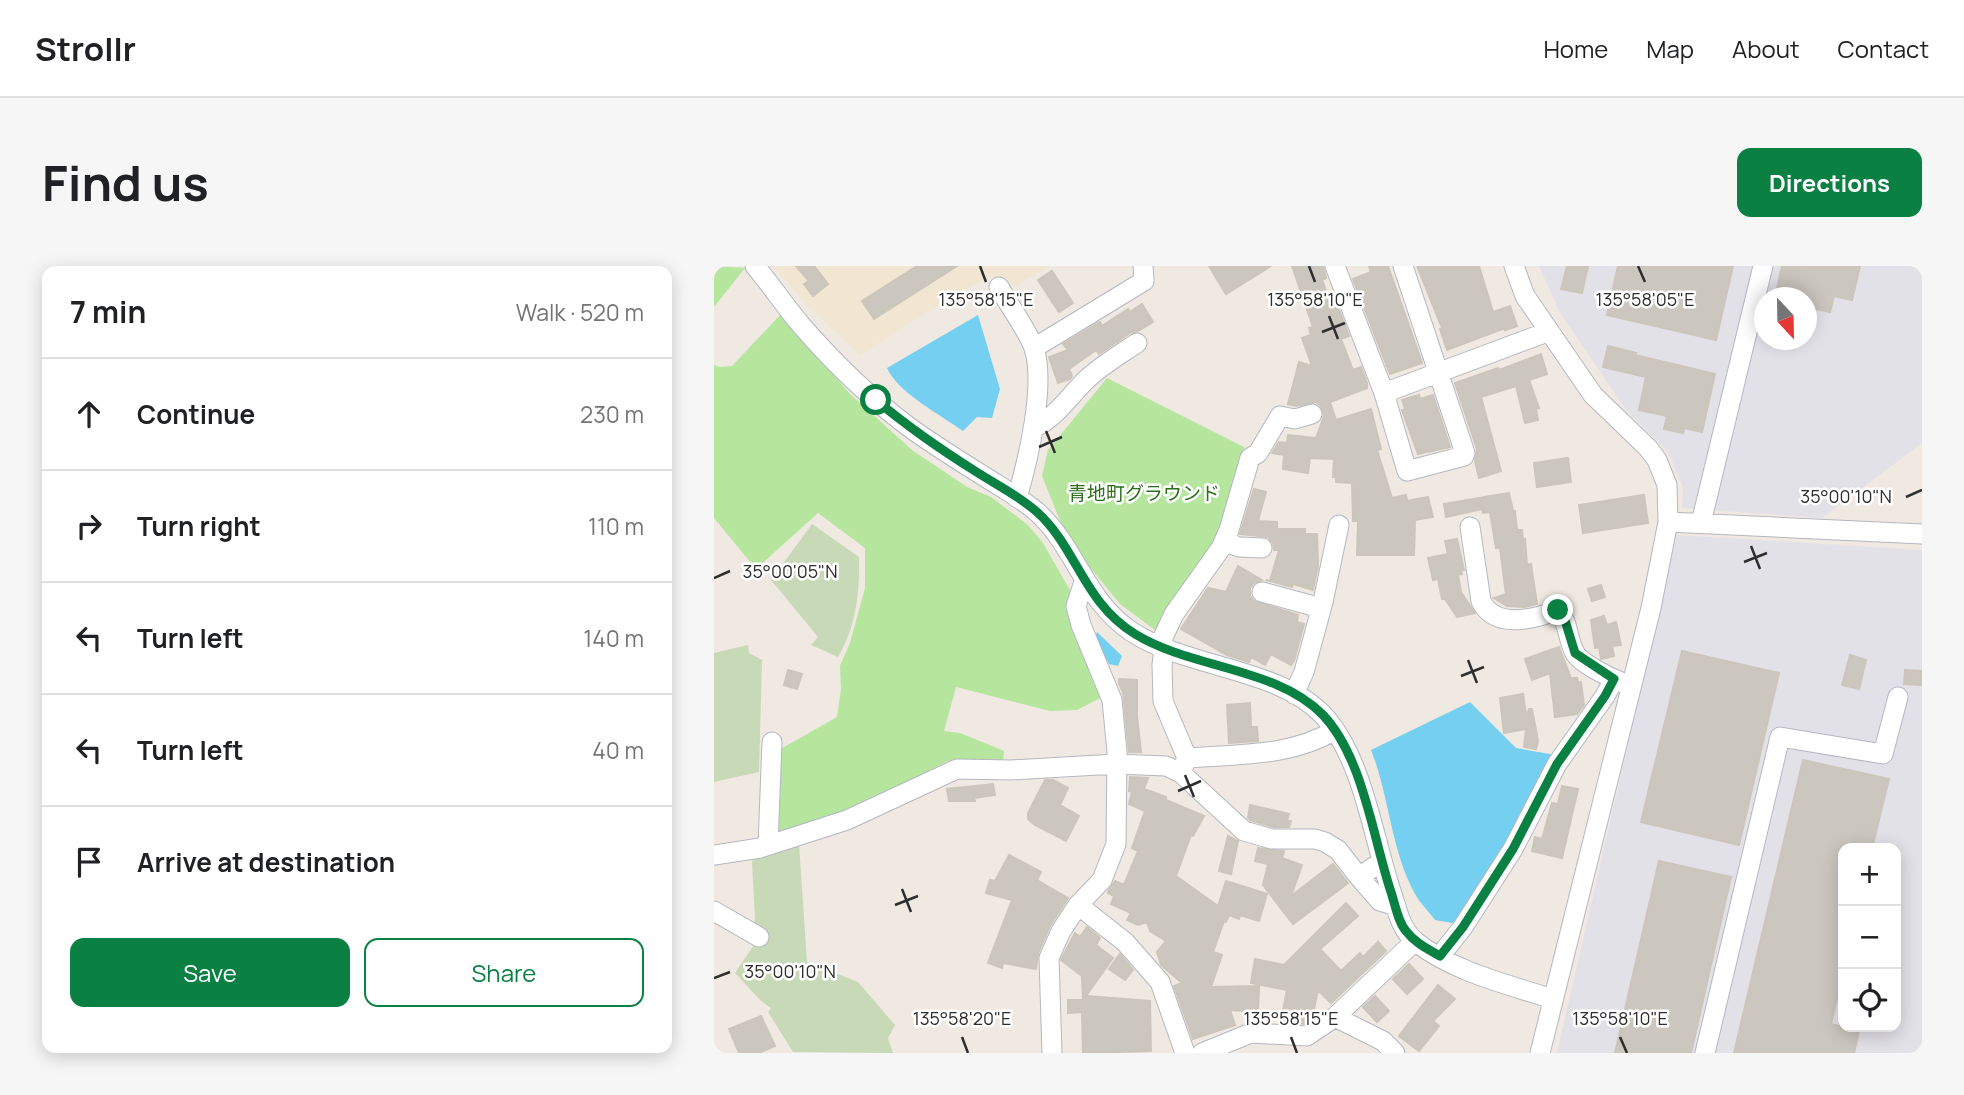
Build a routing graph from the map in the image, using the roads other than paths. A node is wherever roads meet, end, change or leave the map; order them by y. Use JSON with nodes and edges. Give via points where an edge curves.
{"nodes":[{"id":1,"x":755,"y":266,"type":"edge"},
{"id":2,"x":1143,"y":266,"type":"edge"},
{"id":3,"x":1335,"y":266,"type":"edge"},
{"id":4,"x":1403,"y":266,"type":"edge"},
{"id":5,"x":1514,"y":266,"type":"edge"},
{"id":6,"x":1763,"y":266,"type":"edge"},
{"id":7,"x":999,"y":287,"type":"dead end"},
{"id":8,"x":1548,"y":332,"type":"junction"},
{"id":9,"x":1137,"y":343,"type":"dead end"},
{"id":10,"x":1034,"y":348,"type":"junction"},
{"id":11,"x":1440,"y":372,"type":"junction"},
{"id":12,"x":1384,"y":393,"type":"junction"},
{"id":13,"x":1311,"y":414,"type":"dead end"},
{"id":14,"x":1033,"y":428,"type":"junction"},
{"id":15,"x":1017,"y":498,"type":"junction"},
{"id":16,"x":1668,"y":522,"type":"junction"},
{"id":17,"x":1701,"y":523,"type":"junction"},
{"id":18,"x":1339,"y":525,"type":"dead end"},
{"id":19,"x":1470,"y":527,"type":"dead end"},
{"id":20,"x":1922,"y":534,"type":"edge"},
{"id":21,"x":1224,"y":541,"type":"junction"},
{"id":22,"x":1262,"y":548,"type":"dead end"},
{"id":23,"x":1084,"y":582,"type":"junction"},
{"id":24,"x":1262,"y":592,"type":"dead end"},
{"id":25,"x":1321,"y":608,"type":"junction"},
{"id":26,"x":1161,"y":647,"type":"junction"},
{"id":27,"x":1622,"y":682,"type":"junction"},
{"id":28,"x":1294,"y":694,"type":"junction"},
{"id":29,"x":1898,"y":697,"type":"dead end"},
{"id":30,"x":1335,"y":730,"type":"junction"},
{"id":31,"x":772,"y":742,"type":"dead end"},
{"id":32,"x":1116,"y":764,"type":"junction"},
{"id":33,"x":1184,"y":766,"type":"junction"},
{"id":34,"x":768,"y":845,"type":"junction"},
{"id":35,"x":714,"y":855,"type":"edge"},
{"id":36,"x":1381,"y":862,"type":"junction"},
{"id":37,"x":1359,"y":877,"type":"junction"},
{"id":38,"x":1078,"y":905,"type":"junction"},
{"id":39,"x":1396,"y":906,"type":"junction"},
{"id":40,"x":714,"y":911,"type":"edge"},
{"id":41,"x":759,"y":937,"type":"dead end"},
{"id":42,"x":1415,"y":941,"type":"junction"},
{"id":43,"x":1440,"y":956,"type":"junction"},
{"id":44,"x":1552,"y":999,"type":"junction"},
{"id":45,"x":1335,"y":1017,"type":"junction"},
{"id":46,"x":1289,"y":1045,"type":"edge"},
{"id":47,"x":1052,"y":1053,"type":"edge"},
{"id":48,"x":1185,"y":1053,"type":"edge"},
{"id":49,"x":1202,"y":1053,"type":"edge"},
{"id":50,"x":1395,"y":1053,"type":"edge"},
{"id":51,"x":1540,"y":1053,"type":"edge"},
{"id":52,"x":1705,"y":1053,"type":"edge"}],
"edges":[{"from":1,"to":15,"type":"street","via":[[801,324],[859,385],[911,428]]},
{"from":2,"to":10,"type":"street","via":[[1144,281]]},
{"from":3,"to":12,"type":"street"},
{"from":4,"to":11,"type":"street"},
{"from":5,"to":8,"type":"street","via":[[1524,296]]},
{"from":6,"to":17,"type":"street"},
{"from":7,"to":10,"type":"street"},
{"from":8,"to":11,"type":"street"},
{"from":8,"to":16,"type":"street","via":[[1593,395],[1657,460],[1667,485]]},
{"from":9,"to":14,"type":"street","via":[[1101,366],[1052,417]]},
{"from":10,"to":14,"type":"street"},
{"from":11,"to":12,"type":"street"},
{"from":11,"to":12,"type":"street","via":[[1464,456],[1407,471]]},
{"from":13,"to":21,"type":"street","via":[[1295,419],[1280,416],[1258,453],[1250,458]]},
{"from":14,"to":15,"type":"street"},
{"from":15,"to":23,"type":"street","via":[[1054,529]]},
{"from":16,"to":17,"type":"street"},
{"from":16,"to":27,"type":"street","via":[[1651,608]]},
{"from":17,"to":20,"type":"street"},
{"from":18,"to":25,"type":"street"},
{"from":19,"to":27,"type":"street","via":[[1484,608],[1501,618],[1521,620],[1558,610],[1575,653]]},
{"from":21,"to":22,"type":"street"},
{"from":21,"to":26,"type":"street","via":[[1174,614]]},
{"from":23,"to":26,"type":"street","via":[[1115,619]]},
{"from":23,"to":32,"type":"street","via":[[1076,606],[1112,699]]},
{"from":24,"to":25,"type":"street"},
{"from":25,"to":28,"type":"street"},
{"from":26,"to":28,"type":"street"},
{"from":26,"to":33,"type":"street","via":[[1163,701]]},
{"from":27,"to":43,"type":"street","via":[[1605,696],[1573,739],[1513,849]]},
{"from":27,"to":44,"type":"street"},
{"from":28,"to":30,"type":"street","via":[[1305,699]]},
{"from":29,"to":52,"type":"street","via":[[1883,754],[1780,737]]},
{"from":30,"to":33,"type":"street","via":[[1303,746]]},
{"from":30,"to":36,"type":"street","via":[[1357,775]]},
{"from":31,"to":34,"type":"street"},
{"from":32,"to":33,"type":"street"},
{"from":32,"to":34,"type":"street","via":[[957,769],[847,820]]},
{"from":32,"to":38,"type":"street","via":[[1116,844],[1102,880]]},
{"from":33,"to":37,"type":"street","via":[[1244,831],[1272,839],[1325,842],[1338,850]]},
{"from":34,"to":35,"type":"street"},
{"from":36,"to":37,"type":"street"},
{"from":36,"to":39,"type":"street"},
{"from":37,"to":39,"type":"street","via":[[1380,901]]},
{"from":38,"to":47,"type":"street","via":[[1049,958]]},
{"from":38,"to":48,"type":"street","via":[[1125,942],[1160,982]]},
{"from":39,"to":42,"type":"street","via":[[1404,929]]},
{"from":40,"to":41,"type":"street"},
{"from":42,"to":43,"type":"street"},
{"from":42,"to":45,"type":"street"},
{"from":43,"to":44,"type":"street"},
{"from":44,"to":51,"type":"street"},
{"from":45,"to":46,"type":"street"},
{"from":45,"to":50,"type":"street","via":[[1383,1041]]},
{"from":46,"to":49,"type":"street","via":[[1251,1033]]}]}
